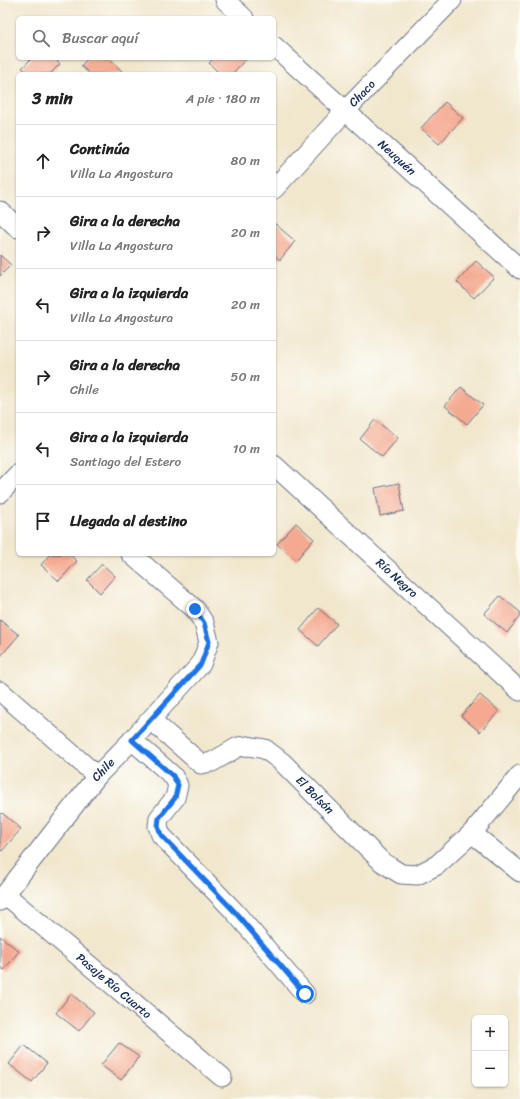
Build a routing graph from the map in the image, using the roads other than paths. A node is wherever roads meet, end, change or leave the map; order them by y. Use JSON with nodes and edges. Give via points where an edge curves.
{"nodes":[{"id":1,"x":225,"y":0,"type":"edge"},
{"id":2,"x":452,"y":0,"type":"edge"},
{"id":3,"x":242,"y":16,"type":"edge"},
{"id":4,"x":276,"y":48,"type":"edge"},
{"id":5,"x":345,"y":111,"type":"junction"},
{"id":6,"x":276,"y":187,"type":"edge"},
{"id":7,"x":0,"y":211,"type":"edge"},
{"id":8,"x":16,"y":226,"type":"edge"},
{"id":9,"x":520,"y":269,"type":"edge"},
{"id":10,"x":276,"y":467,"type":"edge"},
{"id":11,"x":16,"y":476,"type":"edge"},
{"id":12,"x":0,"y":493,"type":"edge"},
{"id":13,"x":134,"y":556,"type":"edge"},
{"id":14,"x":0,"y":691,"type":"edge"},
{"id":15,"x":520,"y":691,"type":"edge"},
{"id":16,"x":151,"y":720,"type":"junction"},
{"id":17,"x":132,"y":740,"type":"junction"},
{"id":18,"x":201,"y":764,"type":"junction"},
{"id":19,"x":520,"y":775,"type":"edge"},
{"id":20,"x":97,"y":776,"type":"junction"},
{"id":21,"x":178,"y":785,"type":"junction"},
{"id":22,"x":472,"y":833,"type":"junction"},
{"id":23,"x":520,"y":872,"type":"edge"},
{"id":24,"x":3,"y":898,"type":"edge"},
{"id":25,"x":305,"y":994,"type":"dead end"},
{"id":26,"x":222,"y":1077,"type":"dead end"}],
"edges":[{"from":1,"to":3,"type":"street"},
{"from":2,"to":5,"type":"street","name":"Chaco"},
{"from":4,"to":5,"type":"street","name":"Neuquén"},
{"from":5,"to":6,"type":"street","name":"Chaco"},
{"from":5,"to":9,"type":"street","name":"Neuquén"},
{"from":7,"to":8,"type":"street"},
{"from":10,"to":15,"type":"street","name":"Río Negro"},
{"from":11,"to":12,"type":"street"},
{"from":13,"to":16,"type":"street","name":"Chile","via":[[195,609],[204,623],[209,642],[201,664]]},
{"from":14,"to":20,"type":"street"},
{"from":16,"to":17,"type":"street","name":"Chile"},
{"from":16,"to":18,"type":"street"},
{"from":17,"to":20,"type":"street","name":"Chile"},
{"from":17,"to":21,"type":"street","via":[[173,776]]},
{"from":18,"to":21,"type":"street"},
{"from":18,"to":22,"type":"street","name":"El Bolsón","via":[[212,762],[238,747],[265,749],[282,762],[382,862],[401,874],[417,875],[438,865]]},
{"from":19,"to":22,"type":"street","name":"El Bolsón"},
{"from":20,"to":24,"type":"street","name":"Chile"},
{"from":21,"to":25,"type":"street","via":[[175,798],[159,818],[161,835],[234,911]]},
{"from":22,"to":23,"type":"street"},
{"from":24,"to":26,"type":"street","name":"Pasaje Río Cuarto"}]}
